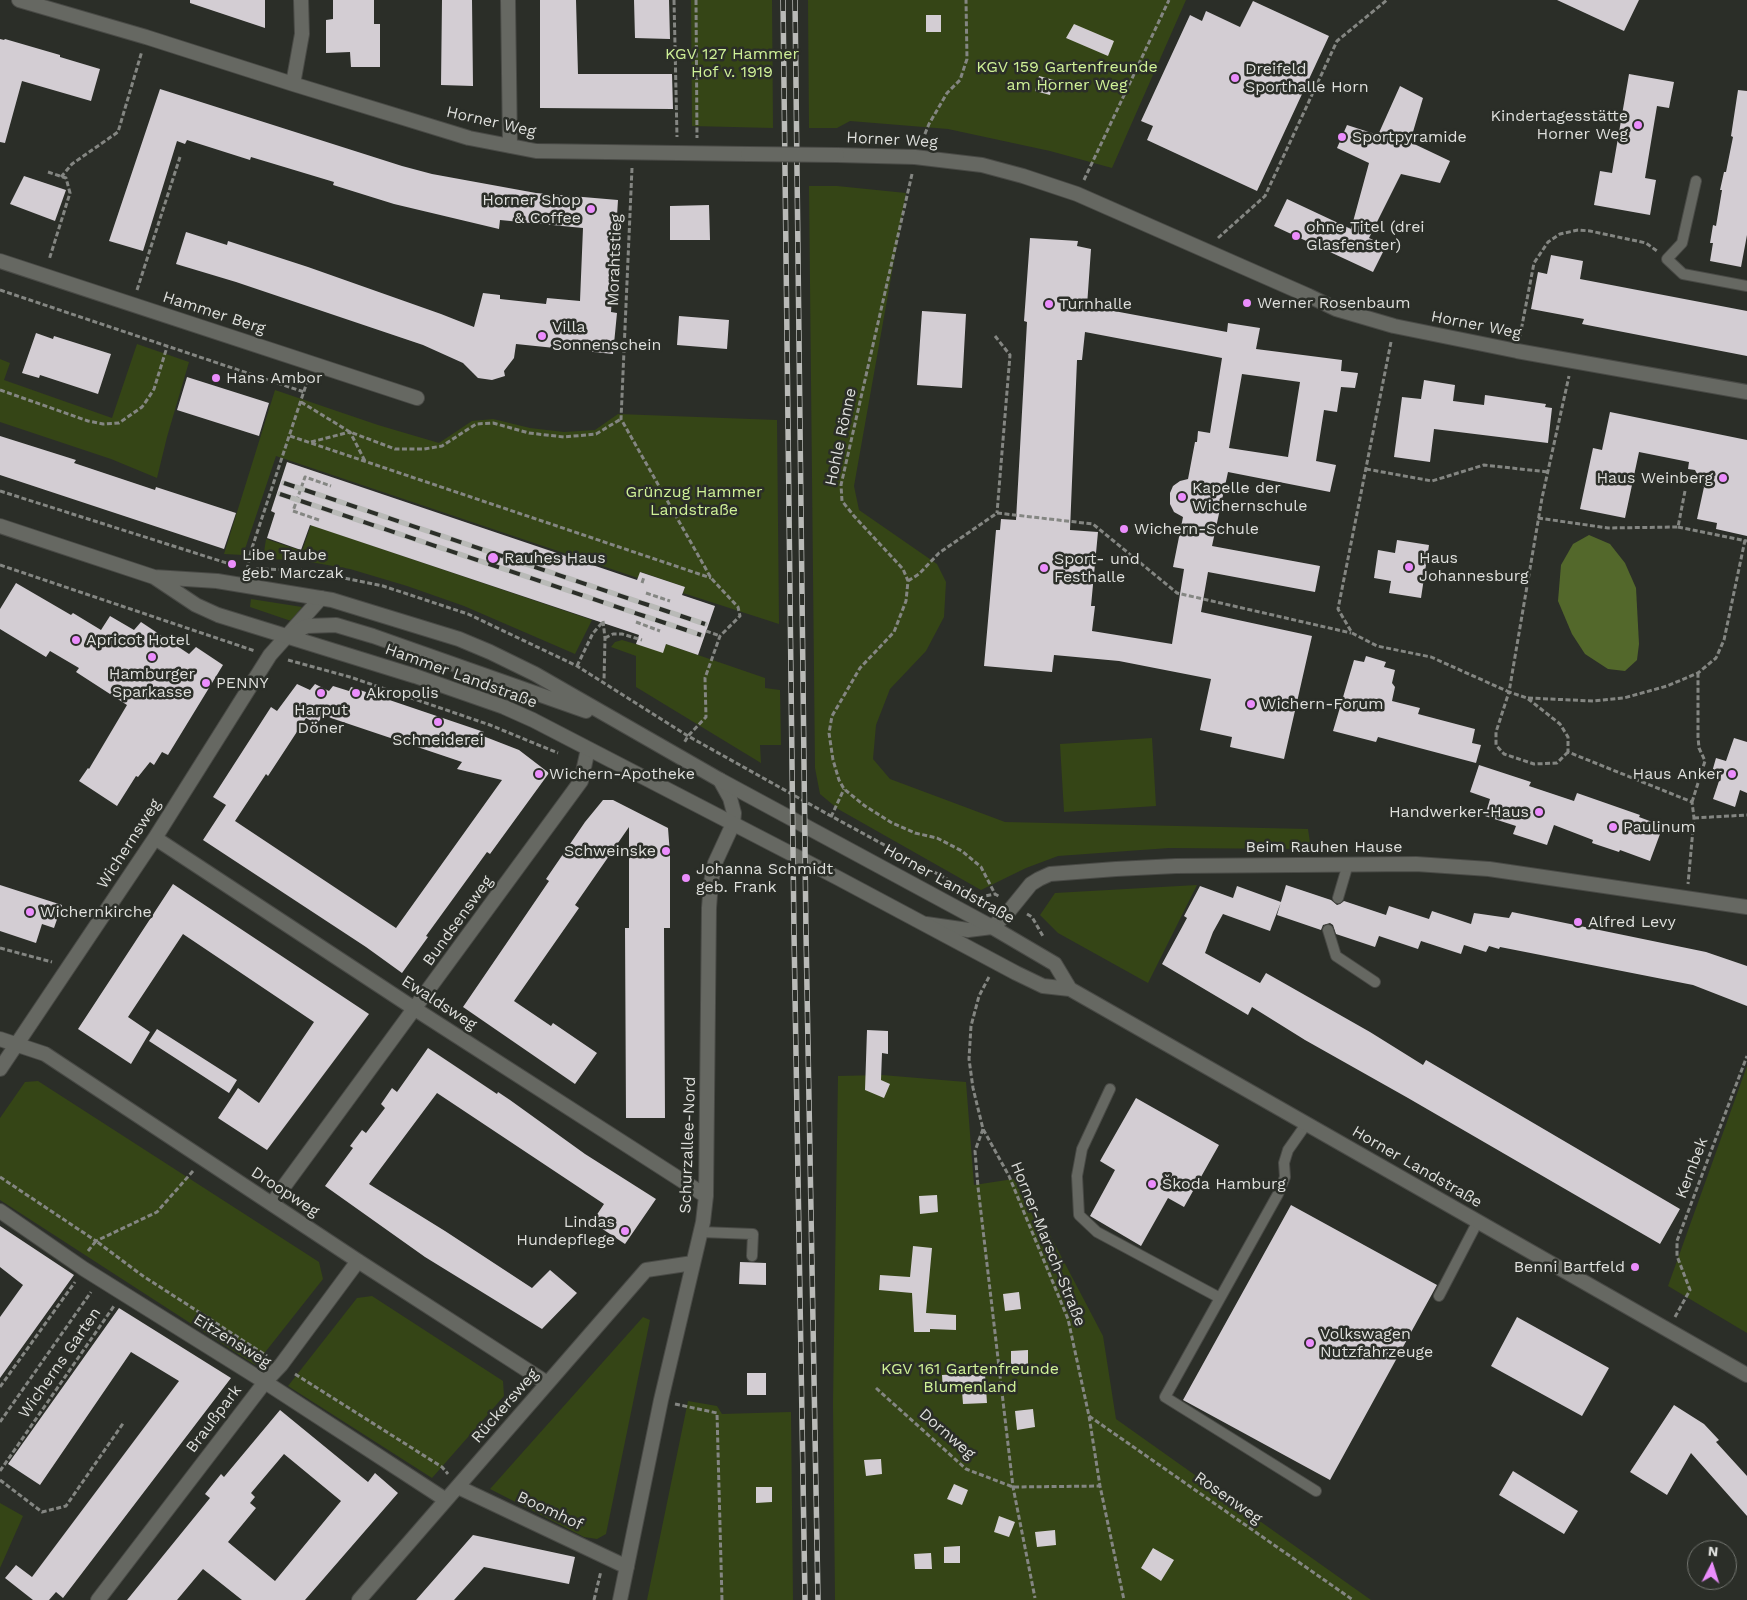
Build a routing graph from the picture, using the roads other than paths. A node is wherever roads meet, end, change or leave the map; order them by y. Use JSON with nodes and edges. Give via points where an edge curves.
{"nodes":[{"id":1,"x":19,"y":0,"type":"edge"},
{"id":2,"x":301,"y":0,"type":"edge"},
{"id":3,"x":508,"y":0,"type":"edge"},
{"id":4,"x":39,"y":2,"type":"edge"},
{"id":5,"x":293,"y":84,"type":"junction"},
{"id":6,"x":510,"y":146,"type":"junction"},
{"id":7,"x":1696,"y":181,"type":"dead end"},
{"id":8,"x":0,"y":261,"type":"edge"},
{"id":9,"x":1747,"y":286,"type":"edge"},
{"id":10,"x":1747,"y":392,"type":"edge"},
{"id":11,"x":417,"y":398,"type":"dead end"},
{"id":12,"x":0,"y":526,"type":"edge"},
{"id":13,"x":154,"y":577,"type":"junction"},
{"id":14,"x":321,"y":598,"type":"junction"},
{"id":15,"x":286,"y":636,"type":"junction"},
{"id":16,"x":620,"y":723,"type":"junction"},
{"id":17,"x":588,"y":748,"type":"junction"},
{"id":18,"x":720,"y":780,"type":"junction"},
{"id":19,"x":799,"y":823,"type":"joint"},
{"id":20,"x":733,"y":824,"type":"junction"},
{"id":21,"x":155,"y":838,"type":"junction"},
{"id":22,"x":800,"y":859,"type":"joint"},
{"id":23,"x":1348,"y":864,"type":"junction"},
{"id":24,"x":1338,"y":898,"type":"dead end"},
{"id":25,"x":1747,"y":907,"type":"edge"},
{"id":26,"x":921,"y":923,"type":"junction"},
{"id":27,"x":992,"y":927,"type":"junction"},
{"id":28,"x":1328,"y":930,"type":"dead end"},
{"id":29,"x":1375,"y":982,"type":"dead end"},
{"id":30,"x":1070,"y":989,"type":"junction"},
{"id":31,"x":415,"y":1009,"type":"junction"},
{"id":32,"x":0,"y":1039,"type":"edge"},
{"id":33,"x":17,"y":1044,"type":"junction"},
{"id":34,"x":0,"y":1070,"type":"edge"},
{"id":35,"x":1110,"y":1089,"type":"dead end"},
{"id":36,"x":1306,"y":1123,"type":"junction"},
{"id":37,"x":706,"y":1196,"type":"junction"},
{"id":38,"x":272,"y":1204,"type":"junction"},
{"id":39,"x":0,"y":1211,"type":"edge"},
{"id":40,"x":1478,"y":1221,"type":"junction"},
{"id":41,"x":700,"y":1232,"type":"junction"},
{"id":42,"x":752,"y":1256,"type":"dead end"},
{"id":43,"x":358,"y":1261,"type":"junction"},
{"id":44,"x":694,"y":1263,"type":"junction"},
{"id":45,"x":1439,"y":1296,"type":"dead end"},
{"id":46,"x":1220,"y":1298,"type":"junction"},
{"id":47,"x":1747,"y":1375,"type":"edge"},
{"id":48,"x":265,"y":1382,"type":"junction"},
{"id":49,"x":547,"y":1383,"type":"junction"},
{"id":50,"x":458,"y":1487,"type":"junction"},
{"id":51,"x":1316,"y":1491,"type":"dead end"},
{"id":52,"x":446,"y":1500,"type":"junction"},
{"id":53,"x":627,"y":1567,"type":"junction"},
{"id":54,"x":98,"y":1600,"type":"edge"},
{"id":55,"x":359,"y":1600,"type":"edge"},
{"id":56,"x":620,"y":1600,"type":"edge"}],
"edges":[{"from":1,"to":4,"type":"street","name":"Horner Weg"},
{"from":2,"to":5,"type":"street","via":[[302,34]]},
{"from":3,"to":6,"type":"street"},
{"from":4,"to":5,"type":"street","name":"Horner Weg"},
{"from":5,"to":6,"type":"street","name":"Horner Weg","via":[[469,138]]},
{"from":6,"to":10,"type":"street","name":"Horner Weg","bridge":true,"via":[[536,151],[915,157],[982,165],[1077,194],[1336,309],[1394,326],[1517,352]]},
{"from":7,"to":9,"type":"lane","via":[[1682,243],[1667,259],[1683,274]]},
{"from":8,"to":11,"type":"street","name":"Hammer Berg"},
{"from":12,"to":13,"type":"street","name":"Hammer Landstraße"},
{"from":13,"to":14,"type":"street","name":"Hammer Landstraße","via":[[217,581]]},
{"from":13,"to":15,"type":"street","name":"Hammer Landstraße","via":[[196,605]]},
{"from":14,"to":15,"type":"street","name":"Wichernsweg"},
{"from":14,"to":16,"type":"street","name":"Hammer Landstraße","via":[[459,639],[535,674]]},
{"from":15,"to":16,"type":"street","via":[[307,626],[336,625]]},
{"from":15,"to":17,"type":"street","name":"Hammer Landstraße","via":[[504,707]]},
{"from":15,"to":21,"type":"street","name":"Wichernsweg","via":[[270,655]]},
{"from":16,"to":18,"type":"street","name":"Hammer Landstraße"},
{"from":17,"to":20,"type":"street","name":"Hammer Landstraße"},
{"from":17,"to":31,"type":"street","name":"Bundsensweg","via":[[582,781]]},
{"from":18,"to":19,"type":"street","name":"Hammer Landstraße"},
{"from":18,"to":20,"type":"street","via":[[730,798]]},
{"from":19,"to":27,"type":"street","name":"Horner Landstraße"},
{"from":20,"to":22,"type":"street","name":"Hammer Landstraße"},
{"from":20,"to":37,"type":"street","name":"Schurzallee-Nord","via":[[715,863],[709,900]]},
{"from":21,"to":31,"type":"street","name":"Ewaldsweg"},
{"from":21,"to":33,"type":"street","name":"Wichernsweg"},
{"from":22,"to":26,"type":"street","name":"Horner Landstraße"},
{"from":23,"to":24,"type":"lane"},
{"from":23,"to":25,"type":"street","name":"Beim Rauhen Hause","via":[[1489,869]]},
{"from":23,"to":27,"type":"street","name":"Beim Rauhen Hause","via":[[1142,868],[1050,874],[1031,884]]},
{"from":26,"to":27,"type":"street","via":[[968,930]]},
{"from":26,"to":30,"type":"street","name":"Horner Landstraße","via":[[1043,986]]},
{"from":27,"to":30,"type":"street","name":"Horner Landstraße","via":[[1055,964]]},
{"from":28,"to":29,"type":"lane","via":[[1336,956]]},
{"from":30,"to":36,"type":"street","name":"Horner Landstraße"},
{"from":31,"to":37,"type":"street","name":"Ewaldsweg"},
{"from":31,"to":38,"type":"street","name":"Bundsensweg"},
{"from":32,"to":33,"type":"street","name":"Droopweg"},
{"from":33,"to":34,"type":"street","name":"Wichernsweg"},
{"from":33,"to":38,"type":"street","name":"Droopweg","via":[[45,1054]]},
{"from":35,"to":46,"type":"lane","via":[[1082,1149],[1077,1176],[1078,1215],[1097,1232]]},
{"from":36,"to":40,"type":"street","name":"Horner Landstraße"},
{"from":36,"to":46,"type":"lane","via":[[1288,1150],[1284,1163],[1285,1177],[1278,1194]]},
{"from":37,"to":41,"type":"street","name":"Schurzallee-Nord"},
{"from":38,"to":43,"type":"street","name":"Droopweg"},
{"from":39,"to":48,"type":"street","name":"Eitzensweg","via":[[124,1295]]},
{"from":40,"to":45,"type":"lane"},
{"from":40,"to":47,"type":"street","name":"Horner Landstraße"},
{"from":41,"to":42,"type":"lane","via":[[753,1234]]},
{"from":41,"to":44,"type":"street","name":"Schurzallee-Nord"},
{"from":43,"to":48,"type":"street","name":"Braußpark"},
{"from":43,"to":49,"type":"street","name":"Droopweg"},
{"from":44,"to":49,"type":"street","name":"Rückersweg","via":[[646,1270]]},
{"from":44,"to":53,"type":"street","name":"Schurzallee-Nord","via":[[661,1400]]},
{"from":46,"to":51,"type":"lane","via":[[1165,1397]]},
{"from":48,"to":52,"type":"street","name":"Eitzensweg"},
{"from":48,"to":54,"type":"street","name":"Braußpark"},
{"from":49,"to":50,"type":"street","name":"Rückersweg"},
{"from":50,"to":52,"type":"street","name":"Rückersweg"},
{"from":50,"to":53,"type":"street","name":"Boomhof"},
{"from":52,"to":55,"type":"street","name":"Rückersweg"},
{"from":53,"to":56,"type":"street","name":"Schurzallee-Nord"}]}
